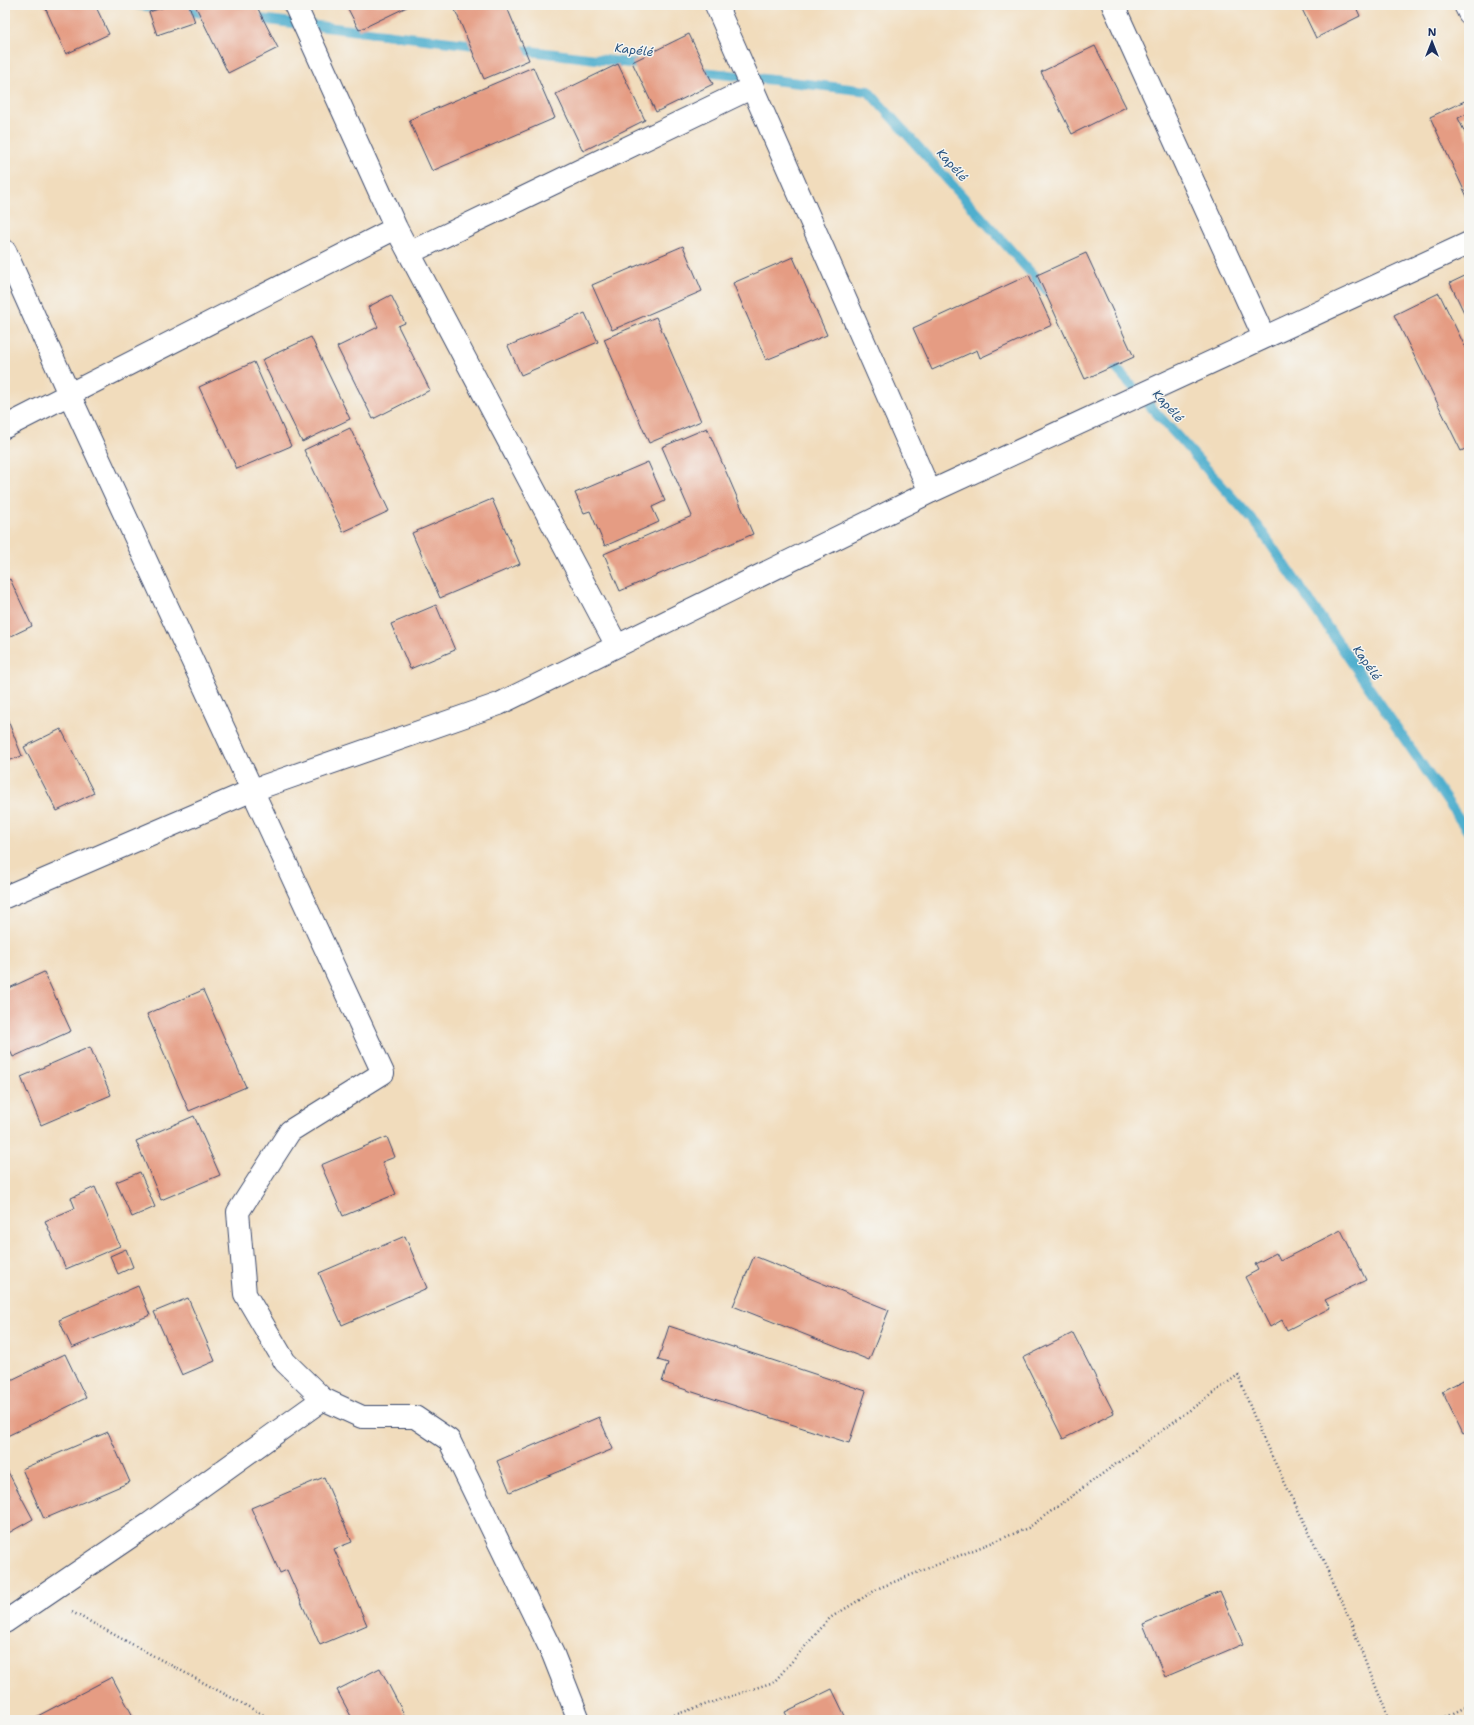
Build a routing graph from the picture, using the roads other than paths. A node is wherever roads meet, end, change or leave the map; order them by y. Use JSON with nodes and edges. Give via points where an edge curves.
{"nodes":[{"id":1,"x":295,"y":5,"type":"edge"},
{"id":2,"x":716,"y":5,"type":"edge"},
{"id":3,"x":1113,"y":5,"type":"edge"},
{"id":4,"x":1465,"y":5,"type":"edge"},
{"id":5,"x":1469,"y":14,"type":"edge"},
{"id":6,"x":753,"y":87,"type":"junction"},
{"id":7,"x":396,"y":228,"type":"junction"},
{"id":8,"x":1469,"y":244,"type":"edge"},
{"id":9,"x":5,"y":251,"type":"edge"},
{"id":10,"x":408,"y":253,"type":"junction"},
{"id":11,"x":1264,"y":337,"type":"junction"},
{"id":12,"x":69,"y":394,"type":"junction"},
{"id":13,"x":5,"y":428,"type":"edge"},
{"id":14,"x":930,"y":492,"type":"junction"},
{"id":15,"x":617,"y":646,"type":"junction"},
{"id":16,"x":253,"y":790,"type":"junction"},
{"id":17,"x":5,"y":897,"type":"edge"},
{"id":18,"x":322,"y":1399,"type":"junction"},
{"id":19,"x":5,"y":1622,"type":"edge"},
{"id":20,"x":579,"y":1720,"type":"edge"}],
"edges":[{"from":1,"to":7,"type":"street"},
{"from":2,"to":6,"type":"street"},
{"from":3,"to":11,"type":"street"},
{"from":4,"to":5,"type":"street"},
{"from":6,"to":10,"type":"street"},
{"from":6,"to":14,"type":"street"},
{"from":7,"to":10,"type":"street"},
{"from":7,"to":12,"type":"street"},
{"from":8,"to":11,"type":"street"},
{"from":9,"to":12,"type":"street"},
{"from":10,"to":15,"type":"street"},
{"from":11,"to":14,"type":"street"},
{"from":12,"to":13,"type":"street"},
{"from":12,"to":16,"type":"street"},
{"from":14,"to":15,"type":"street"},
{"from":15,"to":16,"type":"street","via":[[499,704]]},
{"from":16,"to":17,"type":"street"},
{"from":16,"to":18,"type":"street","via":[[383,1073],[290,1131],[238,1212],[245,1294],[286,1362]]},
{"from":18,"to":19,"type":"street","via":[[150,1524]]},
{"from":18,"to":20,"type":"street","via":[[362,1417],[415,1417],[449,1440],[553,1654]]}]}
